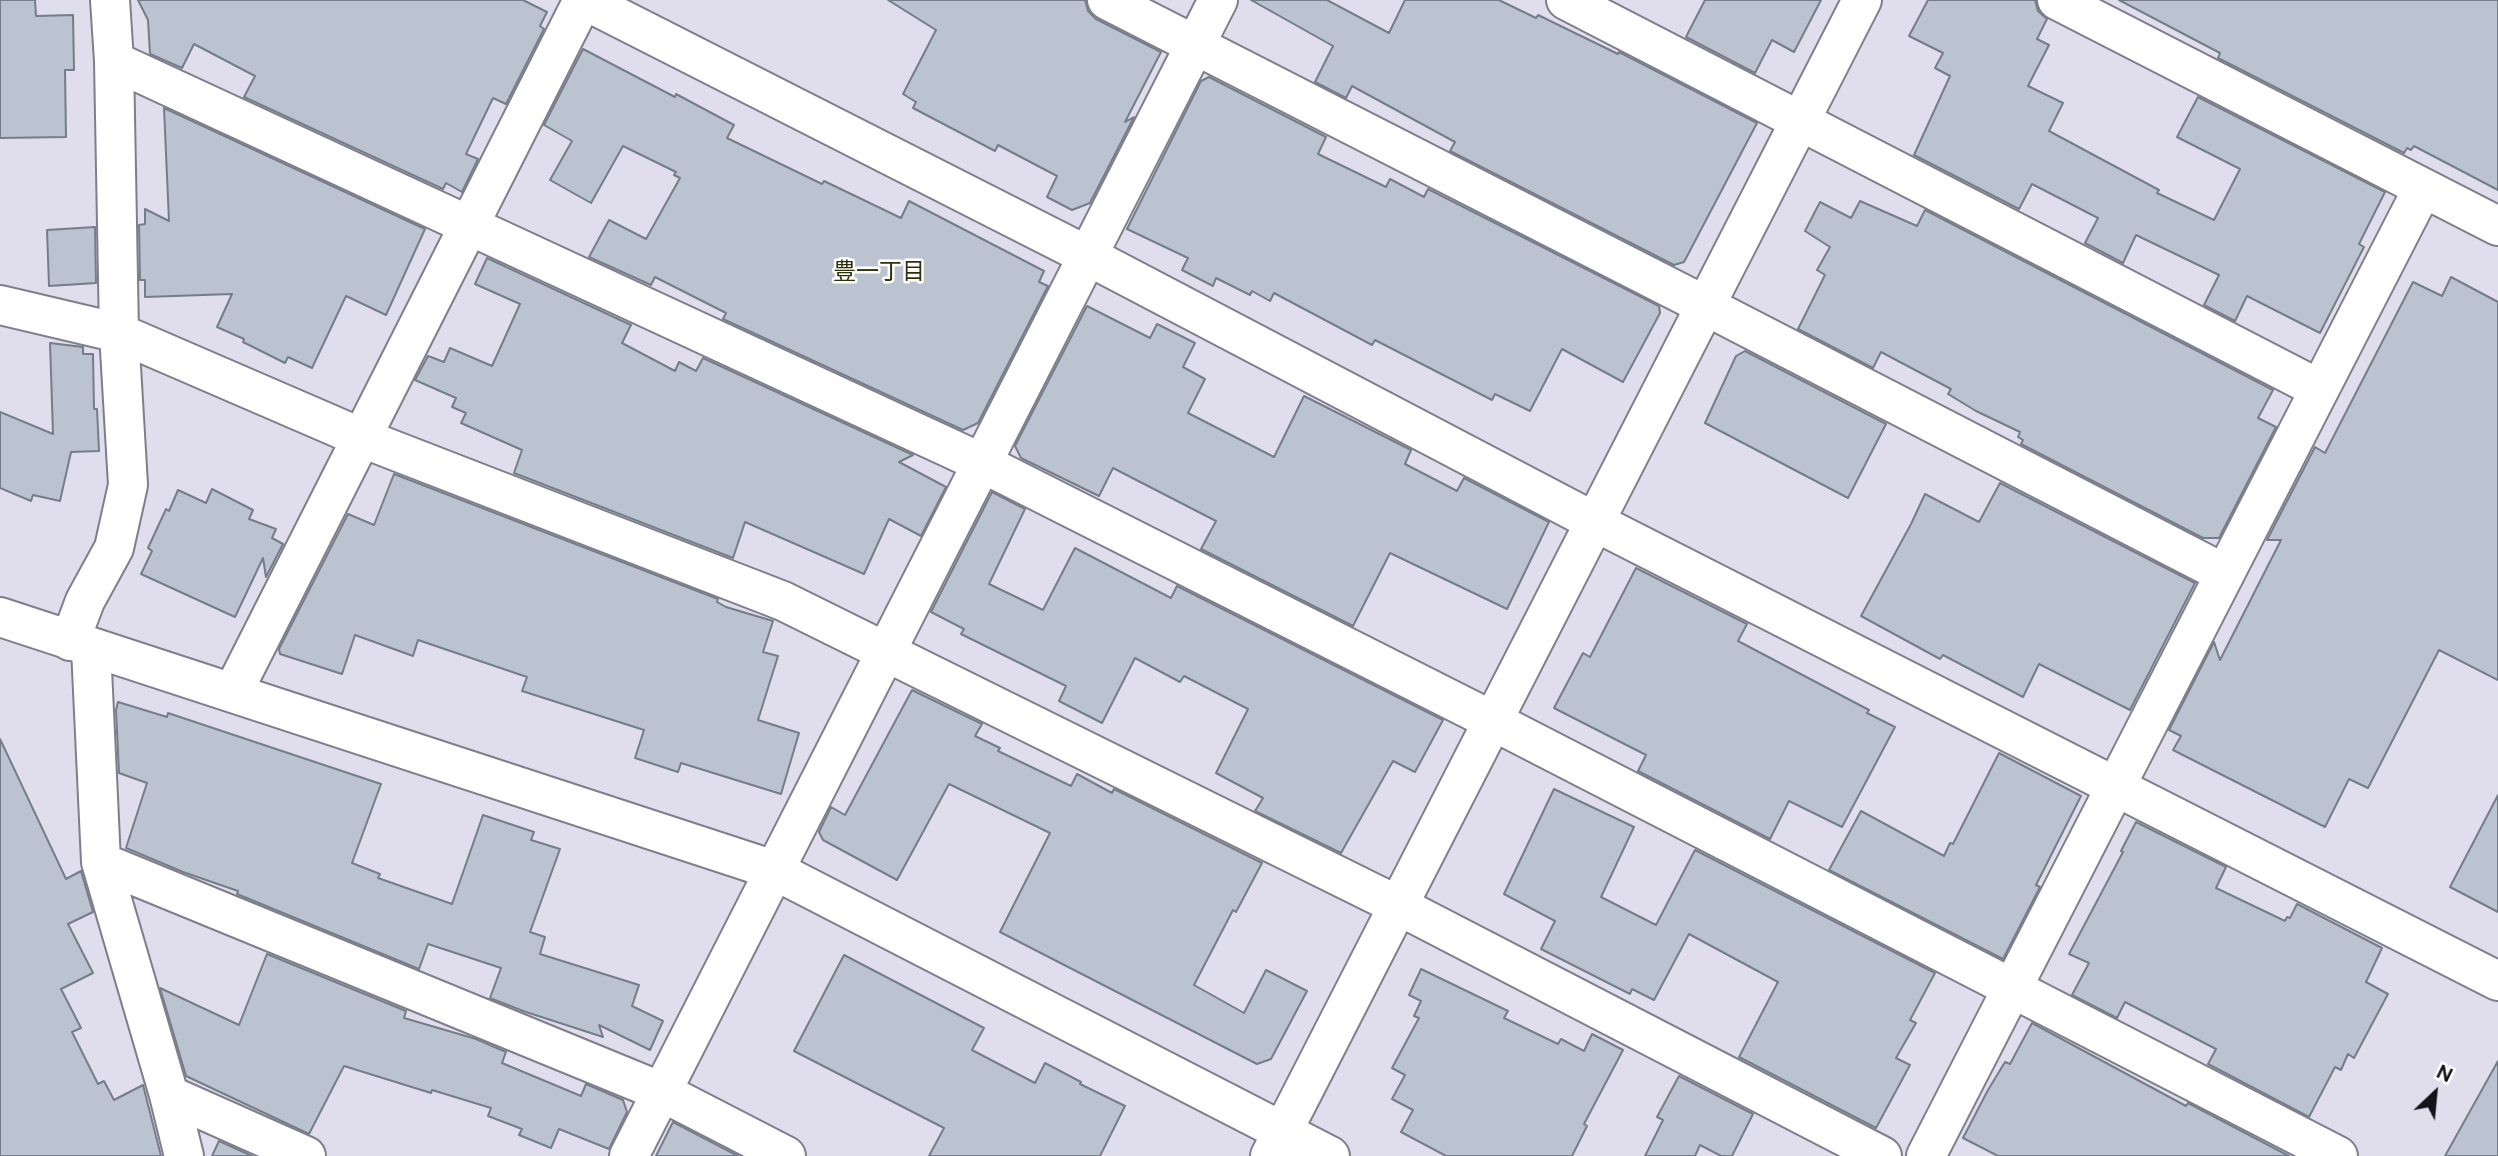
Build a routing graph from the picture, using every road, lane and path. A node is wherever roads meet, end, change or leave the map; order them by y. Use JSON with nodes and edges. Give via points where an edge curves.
{"nodes":[{"id":1,"x":110,"y":0,"type":"edge"},
{"id":2,"x":584,"y":0,"type":"edge"},
{"id":3,"x":1107,"y":0,"type":"edge"},
{"id":4,"x":1218,"y":0,"type":"edge"},
{"id":5,"x":1566,"y":0,"type":"edge"},
{"id":6,"x":1862,"y":0,"type":"edge"},
{"id":7,"x":2057,"y":0,"type":"edge"},
{"id":8,"x":1195,"y":45,"type":"junction"},
{"id":9,"x":114,"y":61,"type":"junction"},
{"id":10,"x":1800,"y":121,"type":"junction"},
{"id":11,"x":2423,"y":188,"type":"junction"},
{"id":12,"x":2498,"y":226,"type":"edge"},
{"id":13,"x":469,"y":227,"type":"junction"},
{"id":14,"x":1087,"y":256,"type":"junction"},
{"id":15,"x":0,"y":305,"type":"edge"},
{"id":16,"x":1706,"y":306,"type":"junction"},
{"id":17,"x":119,"y":332,"type":"junction"},
{"id":18,"x":2319,"y":389,"type":"junction"},
{"id":19,"x":362,"y":438,"type":"junction"},
{"id":20,"x":982,"y":463,"type":"junction"},
{"id":21,"x":1595,"y":522,"type":"junction"},
{"id":22,"x":2225,"y":574,"type":"junction"},
{"id":23,"x":2,"y":619,"type":"edge"},
{"id":24,"x":80,"y":645,"type":"junction"},
{"id":25,"x":886,"y":652,"type":"junction"},
{"id":26,"x":233,"y":692,"type":"junction"},
{"id":27,"x":1493,"y":721,"type":"junction"},
{"id":28,"x":2116,"y":786,"type":"junction"},
{"id":29,"x":101,"y":862,"type":"junction"},
{"id":30,"x":774,"y":870,"type":"junction"},
{"id":31,"x":1399,"y":906,"type":"junction"},
{"id":32,"x":2498,"y":981,"type":"edge"},
{"id":33,"x":2011,"y":990,"type":"junction"},
{"id":34,"x":662,"y":1092,"type":"junction"},
{"id":35,"x":169,"y":1095,"type":"junction"},
{"id":36,"x":1277,"y":1144,"type":"edge"},
{"id":37,"x":184,"y":1156,"type":"edge"},
{"id":38,"x":306,"y":1156,"type":"edge"},
{"id":39,"x":629,"y":1156,"type":"edge"},
{"id":40,"x":786,"y":1156,"type":"edge"},
{"id":41,"x":1330,"y":1156,"type":"edge"},
{"id":42,"x":1882,"y":1156,"type":"edge"},
{"id":43,"x":1926,"y":1156,"type":"edge"},
{"id":44,"x":2338,"y":1156,"type":"edge"}],
"edges":[{"from":1,"to":9,"type":"street"},
{"from":2,"to":13,"type":"street"},
{"from":2,"to":14,"type":"street"},
{"from":3,"to":8,"type":"street"},
{"from":4,"to":8,"type":"street"},
{"from":5,"to":10,"type":"street"},
{"from":6,"to":10,"type":"street"},
{"from":7,"to":11,"type":"street"},
{"from":8,"to":14,"type":"street"},
{"from":8,"to":16,"type":"street"},
{"from":9,"to":13,"type":"street"},
{"from":9,"to":17,"type":"street"},
{"from":10,"to":16,"type":"street"},
{"from":10,"to":18,"type":"street"},
{"from":11,"to":12,"type":"street"},
{"from":11,"to":18,"type":"street"},
{"from":13,"to":19,"type":"street"},
{"from":13,"to":20,"type":"street"},
{"from":14,"to":20,"type":"street"},
{"from":14,"to":21,"type":"street"},
{"from":15,"to":17,"type":"street"},
{"from":16,"to":21,"type":"street"},
{"from":16,"to":22,"type":"street"},
{"from":17,"to":19,"type":"street"},
{"from":17,"to":24,"type":"street","via":[[128,485],[114,548],[85,601]]},
{"from":18,"to":22,"type":"street"},
{"from":19,"to":25,"type":"street","via":[[783,601]]},
{"from":19,"to":26,"type":"street"},
{"from":20,"to":25,"type":"street"},
{"from":20,"to":27,"type":"street"},
{"from":21,"to":27,"type":"street"},
{"from":21,"to":28,"type":"street"},
{"from":22,"to":28,"type":"street"},
{"from":23,"to":24,"type":"street"},
{"from":24,"to":26,"type":"street"},
{"from":24,"to":29,"type":"street"},
{"from":25,"to":30,"type":"street"},
{"from":25,"to":31,"type":"street"},
{"from":26,"to":30,"type":"street"},
{"from":27,"to":31,"type":"street"},
{"from":27,"to":33,"type":"street"},
{"from":28,"to":32,"type":"street"},
{"from":28,"to":33,"type":"street"},
{"from":29,"to":34,"type":"street"},
{"from":29,"to":35,"type":"street"},
{"from":30,"to":34,"type":"street"},
{"from":30,"to":36,"type":"street"},
{"from":31,"to":36,"type":"street"},
{"from":31,"to":42,"type":"street"},
{"from":33,"to":43,"type":"street"},
{"from":33,"to":44,"type":"street"},
{"from":34,"to":39,"type":"street"},
{"from":34,"to":40,"type":"street"},
{"from":35,"to":37,"type":"street"},
{"from":35,"to":38,"type":"street"},
{"from":36,"to":41,"type":"street"}]}
